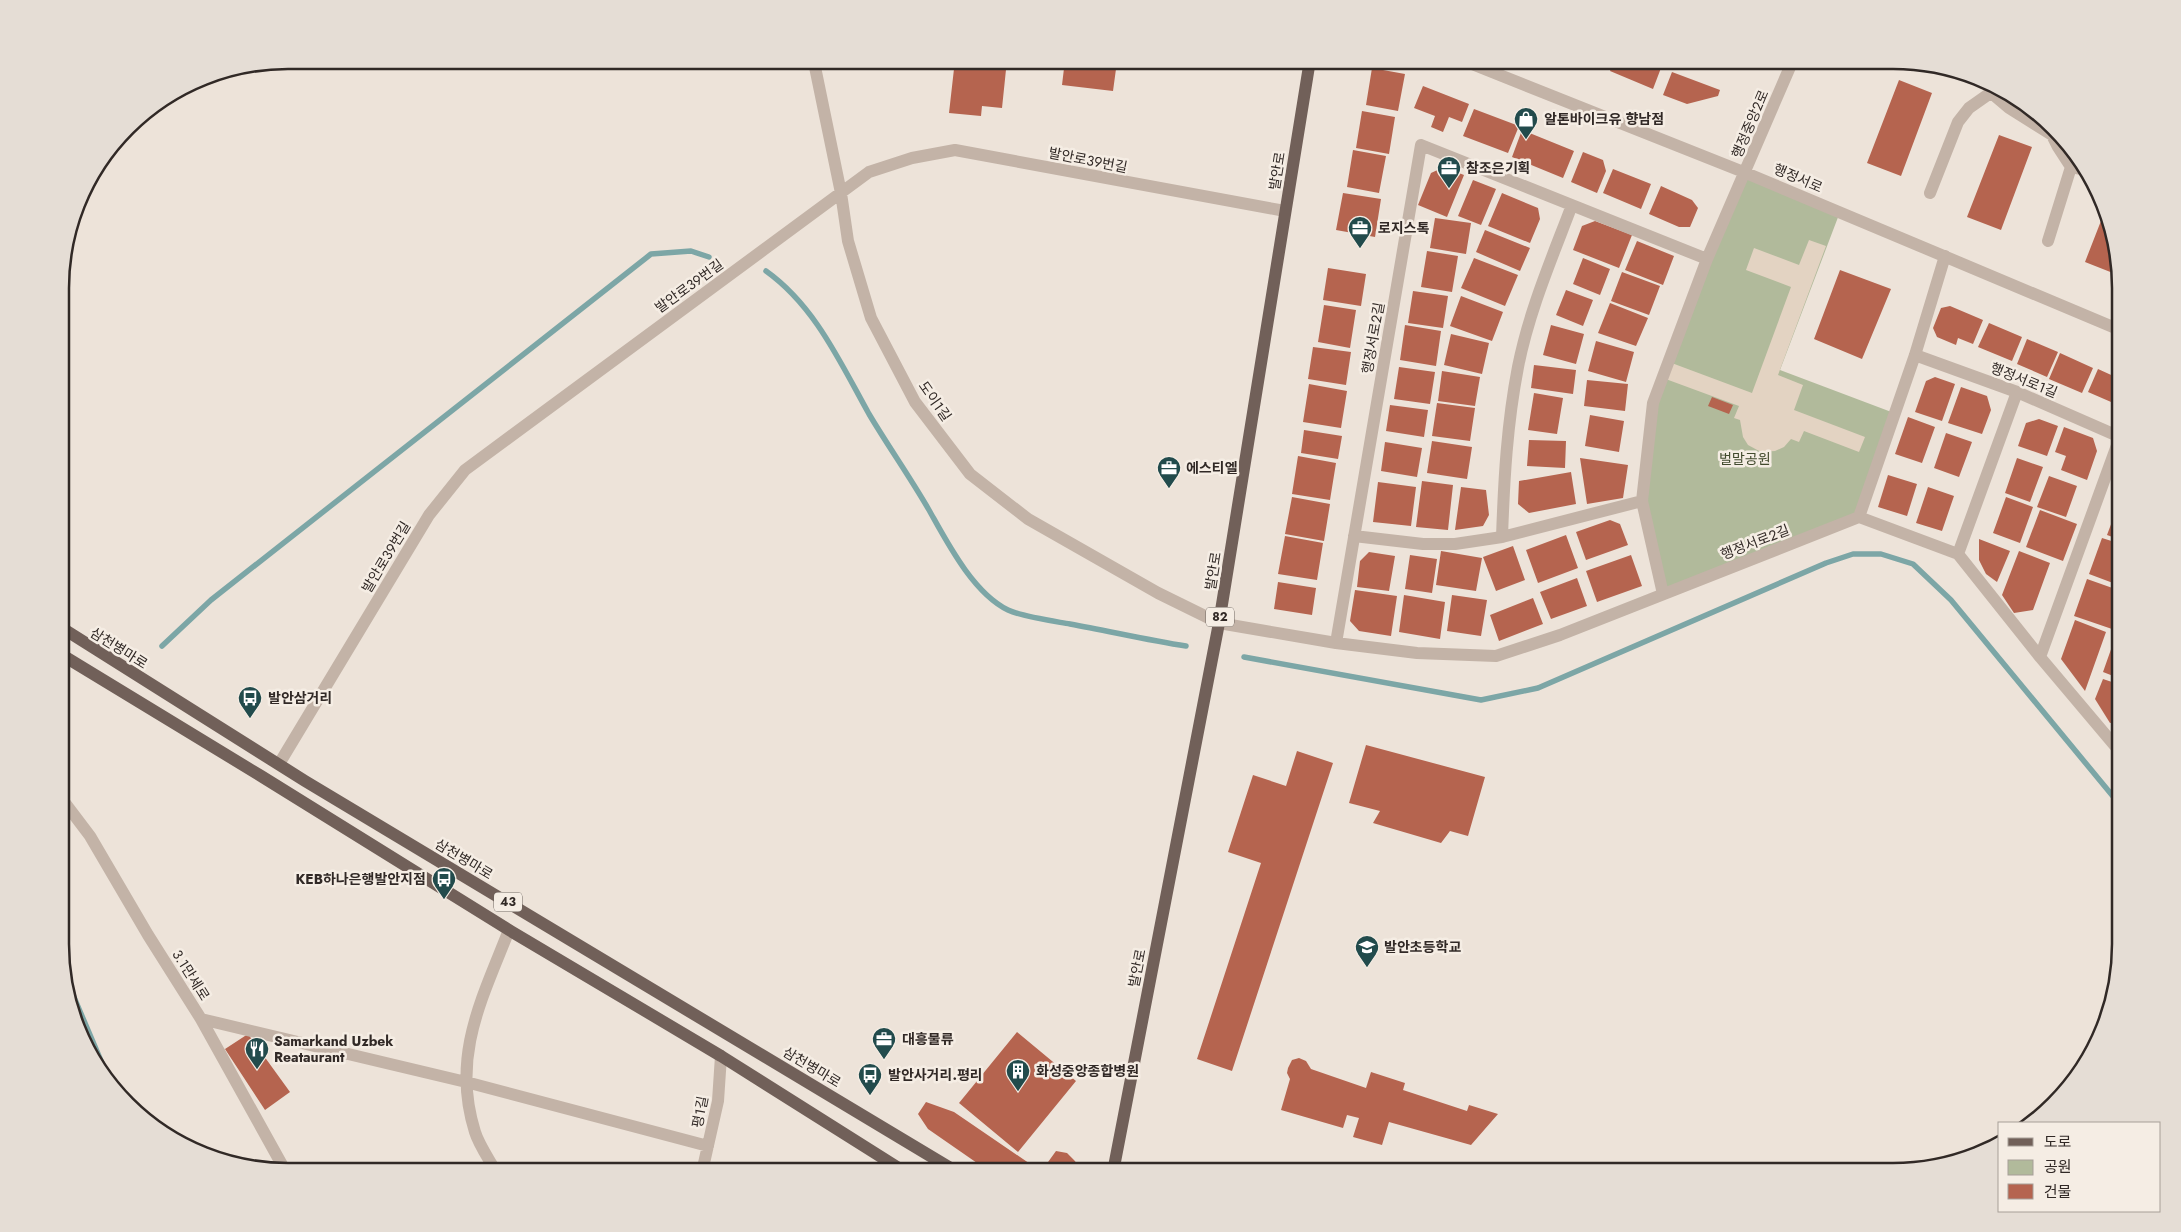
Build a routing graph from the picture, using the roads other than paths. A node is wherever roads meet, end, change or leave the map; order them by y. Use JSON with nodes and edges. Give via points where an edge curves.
{"nodes":[{"id":1,"x":815,"y":69,"type":"edge"},
{"id":2,"x":1309,"y":69,"type":"edge"},
{"id":3,"x":1485,"y":69,"type":"edge"},
{"id":4,"x":1789,"y":69,"type":"edge"},
{"id":5,"x":1991,"y":91,"type":"edge"},
{"id":6,"x":1996,"y":94,"type":"edge"},
{"id":7,"x":2047,"y":132,"type":"edge"},
{"id":8,"x":2055,"y":140,"type":"edge"},
{"id":9,"x":2071,"y":167,"type":"junction"},
{"id":10,"x":2076,"y":168,"type":"edge"},
{"id":11,"x":1746,"y":173,"type":"junction"},
{"id":12,"x":841,"y":193,"type":"junction"},
{"id":13,"x":1930,"y":193,"type":"dead end"},
{"id":14,"x":1572,"y":205,"type":"junction"},
{"id":15,"x":1285,"y":211,"type":"junction"},
{"id":16,"x":2048,"y":241,"type":"dead end"},
{"id":17,"x":1945,"y":256,"type":"junction"},
{"id":18,"x":1707,"y":259,"type":"junction"},
{"id":19,"x":2112,"y":327,"type":"edge"},
{"id":20,"x":1915,"y":355,"type":"junction"},
{"id":21,"x":2017,"y":392,"type":"junction"},
{"id":22,"x":2112,"y":434,"type":"edge"},
{"id":23,"x":2112,"y":459,"type":"edge"},
{"id":24,"x":1642,"y":501,"type":"junction"},
{"id":25,"x":1859,"y":517,"type":"junction"},
{"id":26,"x":1354,"y":536,"type":"junction"},
{"id":27,"x":1502,"y":537,"type":"junction"},
{"id":28,"x":1958,"y":554,"type":"junction"},
{"id":29,"x":1663,"y":594,"type":"junction"},
{"id":30,"x":1220,"y":623,"type":"junction"},
{"id":31,"x":69,"y":632,"type":"edge"},
{"id":32,"x":1336,"y":642,"type":"junction"},
{"id":33,"x":2040,"y":657,"type":"junction"},
{"id":34,"x":69,"y":659,"type":"edge"},
{"id":35,"x":2112,"y":743,"type":"edge"},
{"id":36,"x":278,"y":764,"type":"junction"},
{"id":37,"x":69,"y":808,"type":"edge"},
{"id":38,"x":509,"y":930,"type":"junction"},
{"id":39,"x":201,"y":1019,"type":"junction"},
{"id":40,"x":721,"y":1056,"type":"junction"},
{"id":41,"x":466,"y":1082,"type":"junction"},
{"id":42,"x":708,"y":1146,"type":"junction"},
{"id":43,"x":281,"y":1163,"type":"edge"},
{"id":44,"x":491,"y":1163,"type":"edge"},
{"id":45,"x":704,"y":1163,"type":"edge"},
{"id":46,"x":891,"y":1163,"type":"edge"},
{"id":47,"x":942,"y":1163,"type":"edge"},
{"id":48,"x":1115,"y":1163,"type":"edge"}],
"edges":[{"from":1,"to":12,"type":"street","name":"도이1길"},
{"from":2,"to":15,"type":"main road","name":"발안로","number":"82"},
{"from":3,"to":11,"type":"street","name":"행정서로"},
{"from":4,"to":11,"type":"street","name":"행정중앙2로"},
{"from":5,"to":13,"type":"street","via":[[1969,108],[1958,122]]},
{"from":6,"to":7,"type":"street","via":[[2009,108]]},
{"from":8,"to":9,"type":"street"},
{"from":9,"to":10,"type":"street"},
{"from":9,"to":16,"type":"street"},
{"from":11,"to":17,"type":"street","name":"행정서로"},
{"from":11,"to":18,"type":"street"},
{"from":12,"to":15,"type":"street","name":"발안로39번길","via":[[869,172],[912,158],[955,150]]},
{"from":12,"to":30,"type":"street","name":"도이1길","via":[[848,241],[871,318],[915,402],[970,474],[1028,519],[1158,593]]},
{"from":12,"to":36,"type":"street","name":"발안로39번길","via":[[466,470],[429,515]]},
{"from":14,"to":18,"type":"street"},
{"from":14,"to":26,"type":"street","name":"행정서로2길","via":[[1421,145]]},
{"from":14,"to":27,"type":"street","via":[[1532,312],[1518,366],[1504,460]]},
{"from":15,"to":30,"type":"main road","name":"발안로","number":"82"},
{"from":17,"to":19,"type":"street","name":"행정서로"},
{"from":17,"to":20,"type":"street"},
{"from":18,"to":24,"type":"street","via":[[1653,404]]},
{"from":20,"to":21,"type":"street","name":"행정서로1길"},
{"from":20,"to":25,"type":"street"},
{"from":21,"to":22,"type":"street","name":"행정서로1길"},
{"from":21,"to":28,"type":"street"},
{"from":23,"to":33,"type":"street"},
{"from":24,"to":27,"type":"street"},
{"from":24,"to":29,"type":"street"},
{"from":25,"to":28,"type":"street"},
{"from":25,"to":29,"type":"street","name":"행정서로2길"},
{"from":26,"to":27,"type":"street","via":[[1423,544],[1455,544]]},
{"from":26,"to":32,"type":"street","name":"행정서로2길"},
{"from":28,"to":33,"type":"street"},
{"from":29,"to":32,"type":"street","name":"행정서로2길","via":[[1560,635],[1496,656],[1416,653]]},
{"from":30,"to":32,"type":"street","name":"행정서로2길"},
{"from":30,"to":48,"type":"main road","name":"발안로","number":"82"},
{"from":31,"to":36,"type":"main road","name":"삼천병마로","number":"43"},
{"from":33,"to":35,"type":"street"},
{"from":34,"to":38,"type":"main road","number":"43"},
{"from":36,"to":47,"type":"main road","name":"삼천병마로","number":"43"},
{"from":37,"to":39,"type":"street","name":"3.1만세로","via":[[90,836]]},
{"from":38,"to":40,"type":"main road","number":"43"},
{"from":38,"to":41,"type":"street","via":[[471,1027]]},
{"from":39,"to":41,"type":"street"},
{"from":39,"to":43,"type":"street","name":"3.1만세로"},
{"from":40,"to":42,"type":"street","name":"평1길","via":[[718,1101]]},
{"from":40,"to":46,"type":"main road","number":"43"},
{"from":41,"to":42,"type":"street"},
{"from":41,"to":44,"type":"street","via":[[475,1133]]},
{"from":42,"to":45,"type":"street","name":"평1길"}]}
